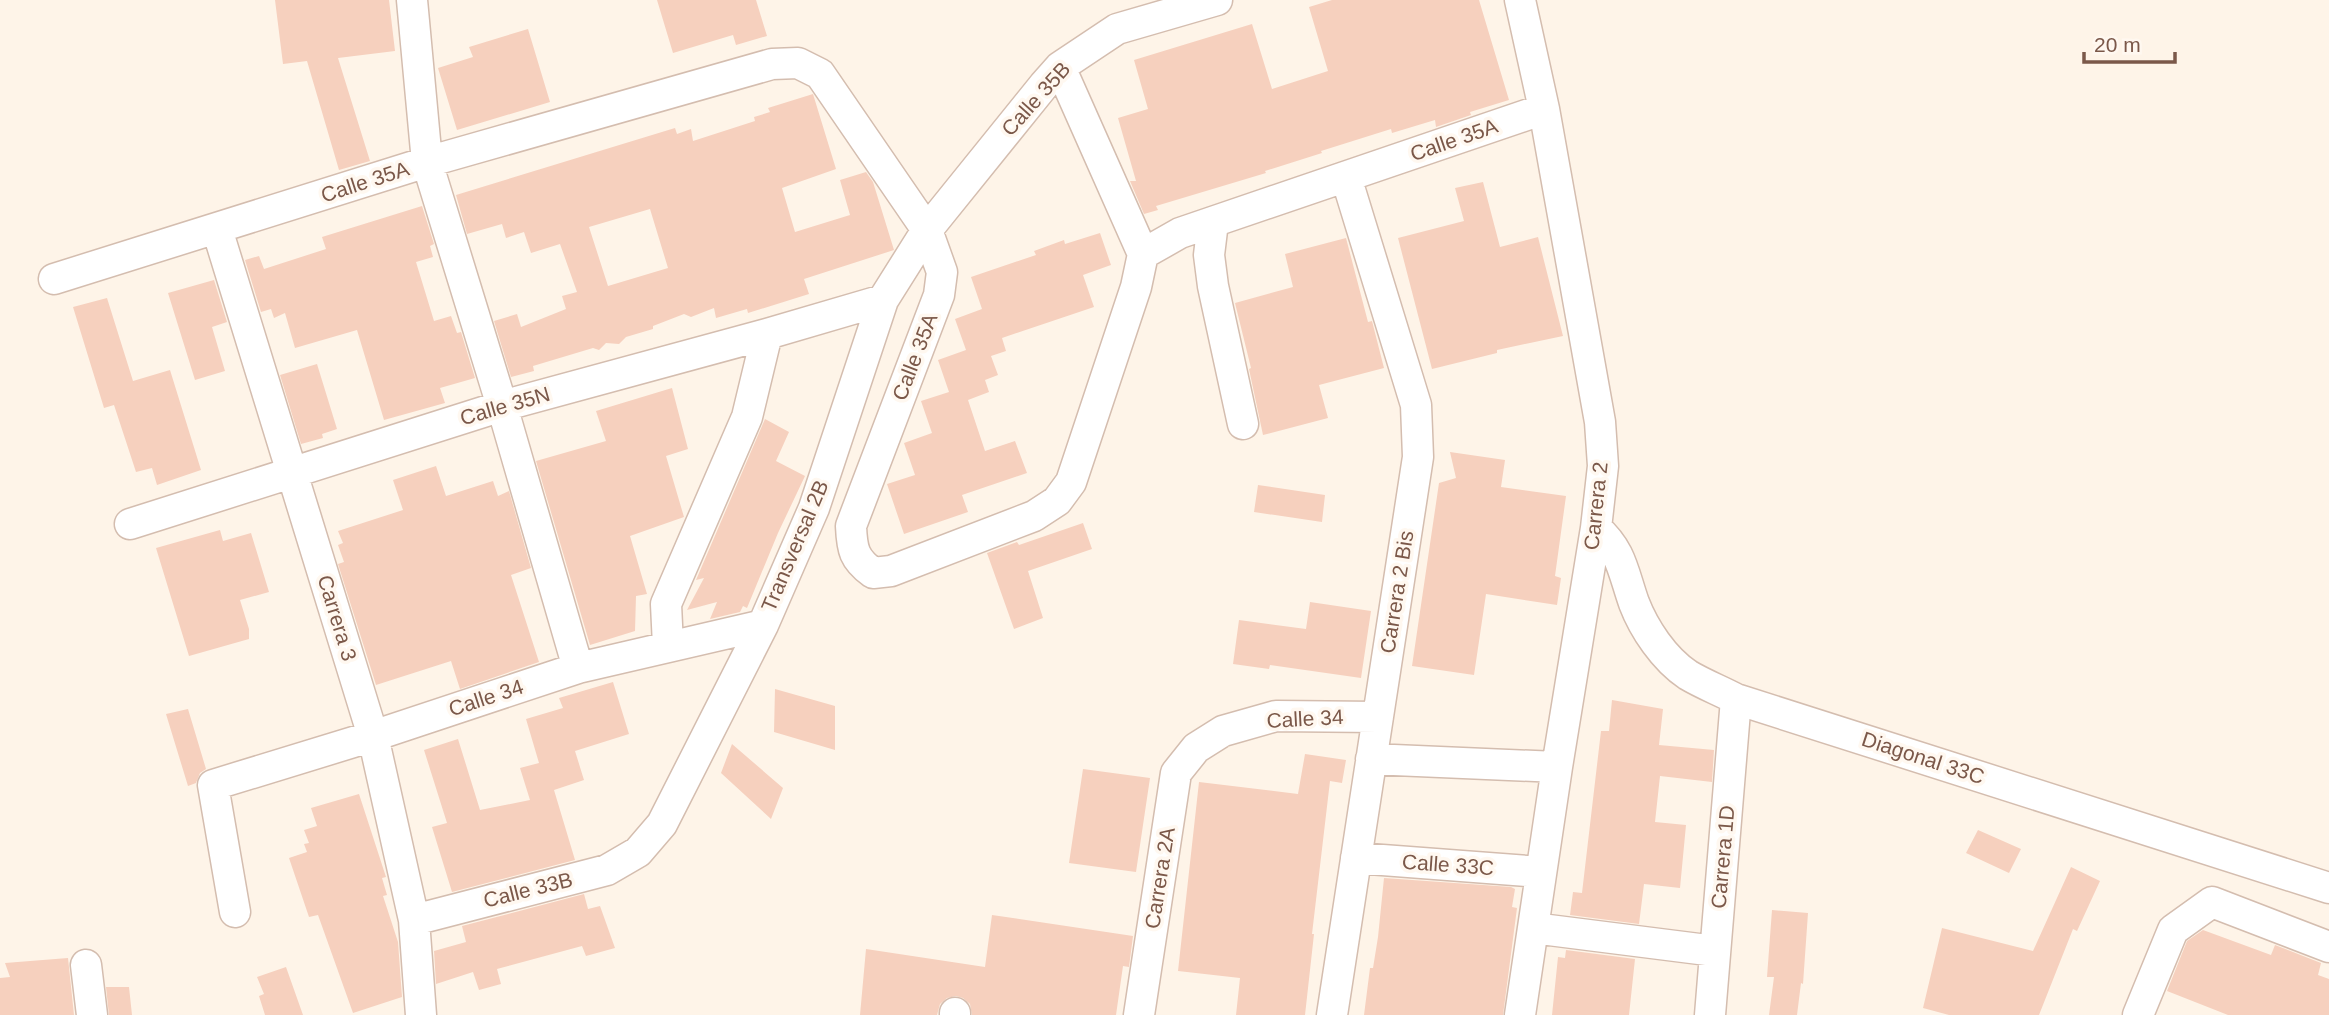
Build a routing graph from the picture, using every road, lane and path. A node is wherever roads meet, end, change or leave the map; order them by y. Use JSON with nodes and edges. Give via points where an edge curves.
{"nodes":[{"id":1,"x":412,"y":0,"type":"edge"},
{"id":2,"x":1217,"y":0,"type":"edge"},
{"id":3,"x":1520,"y":0,"type":"edge"},
{"id":4,"x":1060,"y":67,"type":"junction"},
{"id":5,"x":1544,"y":109,"type":"junction"},
{"id":6,"x":427,"y":162,"type":"junction"},
{"id":7,"x":1346,"y":177,"type":"junction"},
{"id":8,"x":1213,"y":222,"type":"junction"},
{"id":9,"x":217,"y":229,"type":"junction"},
{"id":10,"x":927,"y":230,"type":"junction"},
{"id":11,"x":1143,"y":254,"type":"junction"},
{"id":12,"x":54,"y":279,"type":"dead end"},
{"id":13,"x":883,"y":300,"type":"junction"},
{"id":14,"x":767,"y":334,"type":"junction"},
{"id":15,"x":502,"y":406,"type":"junction"},
{"id":16,"x":1243,"y":424,"type":"dead end"},
{"id":17,"x":292,"y":474,"type":"junction"},
{"id":18,"x":130,"y":524,"type":"dead end"},
{"id":19,"x":1596,"y":528,"type":"junction"},
{"id":20,"x":763,"y":625,"type":"junction"},
{"id":21,"x":668,"y":646,"type":"junction"},
{"id":22,"x":578,"y":668,"type":"junction"},
{"id":23,"x":1736,"y":699,"type":"junction"},
{"id":24,"x":1378,"y":717,"type":"junction"},
{"id":25,"x":373,"y":736,"type":"junction"},
{"id":26,"x":1196,"y":748,"type":"joint"},
{"id":27,"x":1371,"y":759,"type":"junction"},
{"id":28,"x":1556,"y":767,"type":"junction"},
{"id":29,"x":638,"y":852,"type":"joint"},
{"id":30,"x":1356,"y":858,"type":"junction"},
{"id":31,"x":1541,"y":872,"type":"junction"},
{"id":32,"x":2329,"y":888,"type":"edge"},
{"id":33,"x":235,"y":912,"type":"dead end"},
{"id":34,"x":414,"y":920,"type":"junction"},
{"id":35,"x":1533,"y":928,"type":"junction"},
{"id":36,"x":2329,"y":947,"type":"edge"},
{"id":37,"x":1715,"y":951,"type":"junction"},
{"id":38,"x":86,"y":965,"type":"dead end"},
{"id":39,"x":92,"y":1015,"type":"edge"},
{"id":40,"x":421,"y":1015,"type":"edge"},
{"id":41,"x":1139,"y":1015,"type":"edge"},
{"id":42,"x":1332,"y":1015,"type":"edge"},
{"id":43,"x":1520,"y":1015,"type":"edge"},
{"id":44,"x":1710,"y":1015,"type":"edge"},
{"id":45,"x":2138,"y":1015,"type":"edge"}],
"edges":[{"from":1,"to":6,"type":"street"},
{"from":2,"to":4,"type":"street","name":"Calle 35B","via":[[1117,29]]},
{"from":3,"to":5,"type":"street","name":"Carrera 2"},
{"from":4,"to":10,"type":"street","name":"Calle 35B"},
{"from":4,"to":11,"type":"street"},
{"from":5,"to":7,"type":"street","name":"Calle 35A"},
{"from":5,"to":19,"type":"street","name":"Carrera 2","via":[[1600,422],[1603,466]]},
{"from":6,"to":9,"type":"street","name":"Calle 35A"},
{"from":6,"to":10,"type":"street","name":"Calle 35A","via":[[772,64],[798,63],[820,74]]},
{"from":6,"to":15,"type":"street"},
{"from":7,"to":8,"type":"street","name":"Calle 35A"},
{"from":7,"to":24,"type":"street","name":"Carrera 2 Bis","via":[[1416,405],[1418,457]]},
{"from":8,"to":11,"type":"street","name":"Calle 35A","via":[[1180,233]]},
{"from":8,"to":16,"type":"street","via":[[1209,255],[1213,286]]},
{"from":9,"to":12,"type":"street","name":"Calle 35A"},
{"from":9,"to":17,"type":"street","name":"Carrera 3"},
{"from":10,"to":11,"type":"street","name":"Calle 35A","via":[[942,272],[939,295],[851,526],[852,548],[860,563],[873,573],[891,571],[1034,516],[1057,500],[1072,482]]},
{"from":10,"to":13,"type":"street","name":"Transversal 2B"},
{"from":13,"to":14,"type":"street","name":"Calle 35N"},
{"from":13,"to":20,"type":"street","name":"Transversal 2B","via":[[814,508]]},
{"from":14,"to":15,"type":"street","name":"Calle 35N"},
{"from":14,"to":21,"type":"street","via":[[747,417],[666,604]]},
{"from":15,"to":17,"type":"street","name":"Calle 35N"},
{"from":15,"to":22,"type":"street"},
{"from":17,"to":18,"type":"street","name":"Calle 35N"},
{"from":17,"to":25,"type":"street","name":"Carrera 3"},
{"from":19,"to":23,"type":"street","name":"Diagonal 33C","via":[[1619,556],[1635,606],[1653,641],[1687,674]]},
{"from":19,"to":28,"type":"street","name":"Carrera 2"},
{"from":20,"to":21,"type":"street","name":"Calle 34"},
{"from":20,"to":29,"type":"street","name":"Transversal 2B","via":[[662,824]]},
{"from":21,"to":22,"type":"street","name":"Calle 34"},
{"from":22,"to":25,"type":"street","name":"Calle 34"},
{"from":23,"to":32,"type":"street","name":"Diagonal 33C"},
{"from":23,"to":37,"type":"street","name":"Carrera 1D"},
{"from":24,"to":26,"type":"street","name":"Calle 34","via":[[1276,716],[1223,731]]},
{"from":24,"to":27,"type":"street","name":"Carrera 2 Bis"},
{"from":25,"to":33,"type":"street","name":"Calle 34","via":[[213,785]]},
{"from":25,"to":34,"type":"street","name":"Carrera 3"},
{"from":26,"to":41,"type":"street","name":"Carrera 2A","via":[[1176,773]]},
{"from":27,"to":28,"type":"street"},
{"from":27,"to":30,"type":"street","name":"Carrera 2 Bis"},
{"from":28,"to":31,"type":"street","name":"Carrera 2"},
{"from":29,"to":34,"type":"street","name":"Calle 33B","via":[[607,870]]},
{"from":30,"to":31,"type":"street","name":"Calle 33C"},
{"from":30,"to":42,"type":"street","name":"Carrera 2 Bis"},
{"from":31,"to":35,"type":"street","name":"Carrera 2"},
{"from":34,"to":40,"type":"street","name":"Carrera 3"},
{"from":35,"to":37,"type":"street"},
{"from":35,"to":43,"type":"street","name":"Carrera 2"},
{"from":36,"to":45,"type":"street","via":[[2212,902],[2173,930]]},
{"from":37,"to":44,"type":"street","name":"Carrera 1D"},
{"from":38,"to":39,"type":"street"}]}
